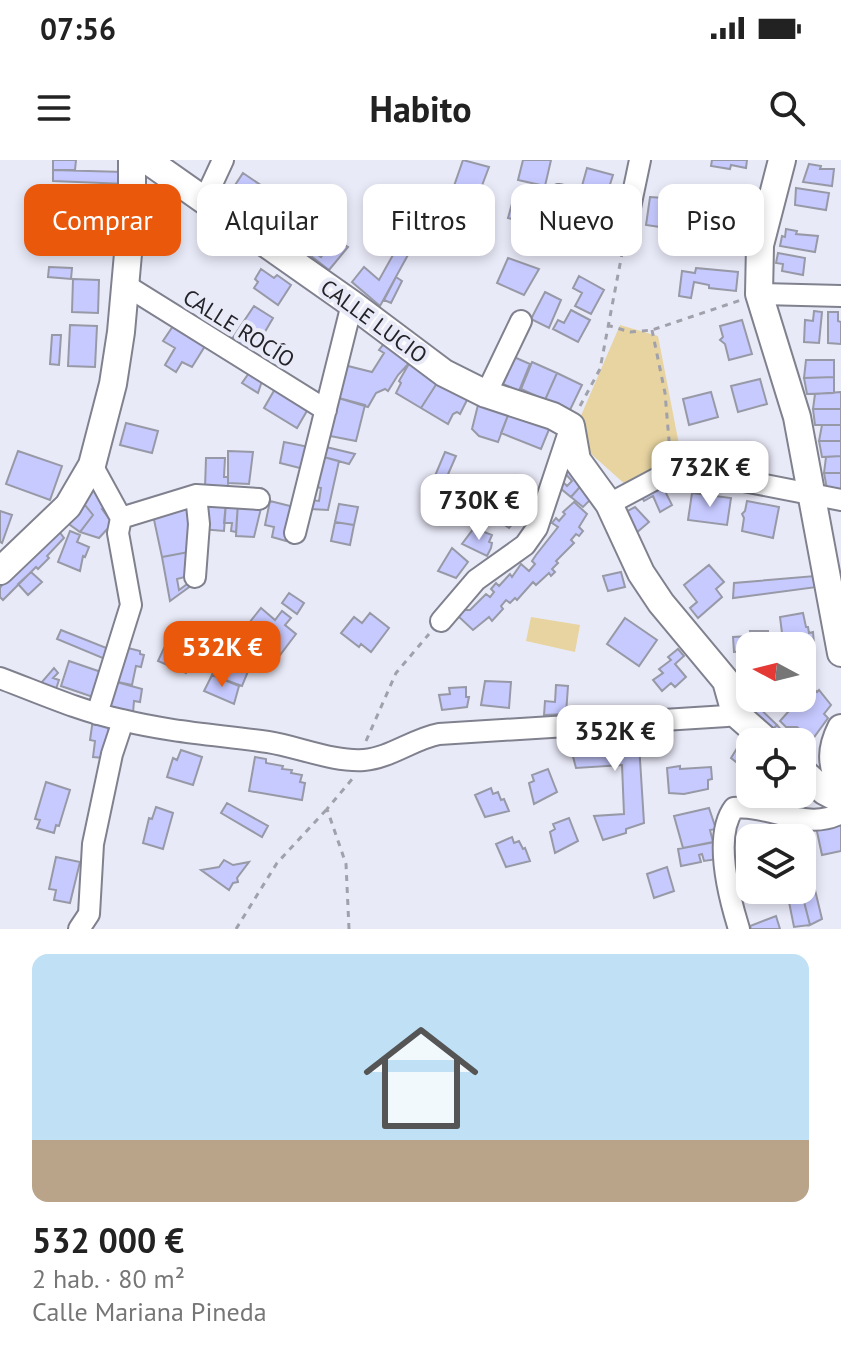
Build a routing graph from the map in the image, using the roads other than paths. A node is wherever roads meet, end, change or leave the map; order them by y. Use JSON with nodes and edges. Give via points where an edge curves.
{"nodes":[{"id":1,"x":132,"y":160,"type":"edge"},
{"id":2,"x":147,"y":160,"type":"edge"},
{"id":3,"x":223,"y":160,"type":"edge"},
{"id":4,"x":640,"y":160,"type":"edge"},
{"id":5,"x":782,"y":160,"type":"edge"},
{"id":6,"x":212,"y":184,"type":"edge"},
{"id":7,"x":635,"y":184,"type":"edge"},
{"id":8,"x":197,"y":196,"type":"edge"},
{"id":9,"x":283,"y":256,"type":"edge"},
{"id":10,"x":127,"y":286,"type":"junction"},
{"id":11,"x":759,"y":294,"type":"junction"},
{"id":12,"x":841,"y":296,"type":"edge"},
{"id":13,"x":352,"y":304,"type":"junction"},
{"id":14,"x":521,"y":321,"type":"dead end"},
{"id":15,"x":486,"y":394,"type":"junction"},
{"id":16,"x":326,"y":410,"type":"junction"},
{"id":17,"x":571,"y":426,"type":"junction"},
{"id":18,"x":92,"y":465,"type":"junction"},
{"id":19,"x":811,"y":494,"type":"junction"},
{"id":20,"x":196,"y":495,"type":"junction"},
{"id":21,"x":259,"y":499,"type":"dead end"},
{"id":22,"x":841,"y":500,"type":"edge"},
{"id":23,"x":609,"y":504,"type":"junction"},
{"id":24,"x":121,"y":518,"type":"junction"},
{"id":25,"x":295,"y":533,"type":"dead end"},
{"id":26,"x":0,"y":571,"type":"edge"},
{"id":27,"x":195,"y":577,"type":"dead end"},
{"id":28,"x":441,"y":621,"type":"road end"},
{"id":29,"x":841,"y":653,"type":"edge"},
{"id":30,"x":0,"y":678,"type":"edge"},
{"id":31,"x":735,"y":713,"type":"junction"},
{"id":32,"x":97,"y":714,"type":"junction"},
{"id":33,"x":123,"y":721,"type":"junction"},
{"id":34,"x":752,"y":728,"type":"edge"},
{"id":35,"x":841,"y":728,"type":"edge"},
{"id":36,"x":816,"y":784,"type":"edge"},
{"id":37,"x":841,"y":784,"type":"edge"},
{"id":38,"x":841,"y":800,"type":"edge"},
{"id":39,"x":841,"y":813,"type":"edge"},
{"id":40,"x":79,"y":929,"type":"edge"},
{"id":41,"x":739,"y":929,"type":"edge"}],
"edges":[{"from":1,"to":10,"type":"street"},
{"from":2,"to":8,"type":"street","name":"CALLE LUCIO"},
{"from":3,"to":6,"type":"street"},
{"from":4,"to":7,"type":"street"},
{"from":5,"to":11,"type":"street","via":[[760,245]]},
{"from":9,"to":13,"type":"street","name":"CALLE LUCIO"},
{"from":10,"to":16,"type":"street","name":"CALLE ROCÍO"},
{"from":10,"to":18,"type":"street","via":[[113,384]]},
{"from":11,"to":12,"type":"street"},
{"from":11,"to":19,"type":"street","via":[[797,417]]},
{"from":13,"to":15,"type":"street","name":"CALLE LUCIO","via":[[444,373]]},
{"from":13,"to":16,"type":"street"},
{"from":14,"to":15,"type":"street"},
{"from":15,"to":17,"type":"street","name":"CALLE LUCIO"},
{"from":16,"to":25,"type":"street"},
{"from":17,"to":23,"type":"street","via":[[577,460]]},
{"from":17,"to":28,"type":"street","via":[[537,528],[525,545],[476,580]]},
{"from":18,"to":24,"type":"street"},
{"from":18,"to":26,"type":"street","via":[[68,506]]},
{"from":19,"to":22,"type":"street"},
{"from":19,"to":23,"type":"street","via":[[688,470],[669,472]]},
{"from":19,"to":29,"type":"street"},
{"from":20,"to":21,"type":"street"},
{"from":20,"to":24,"type":"street"},
{"from":20,"to":27,"type":"street"},
{"from":23,"to":31,"type":"street","via":[[641,573],[726,681]]},
{"from":24,"to":32,"type":"street","via":[[118,533],[131,605]]},
{"from":30,"to":32,"type":"street"},
{"from":31,"to":33,"type":"street","via":[[439,734],[376,759],[360,760]]},
{"from":31,"to":34,"type":"street"},
{"from":32,"to":33,"type":"street"},
{"from":33,"to":40,"type":"street","via":[[93,844],[89,914]]},
{"from":35,"to":37,"type":"street","via":[[832,757]]},
{"from":36,"to":38,"type":"street"},
{"from":39,"to":41,"type":"street","via":[[813,819],[734,808],[724,842]]}]}
